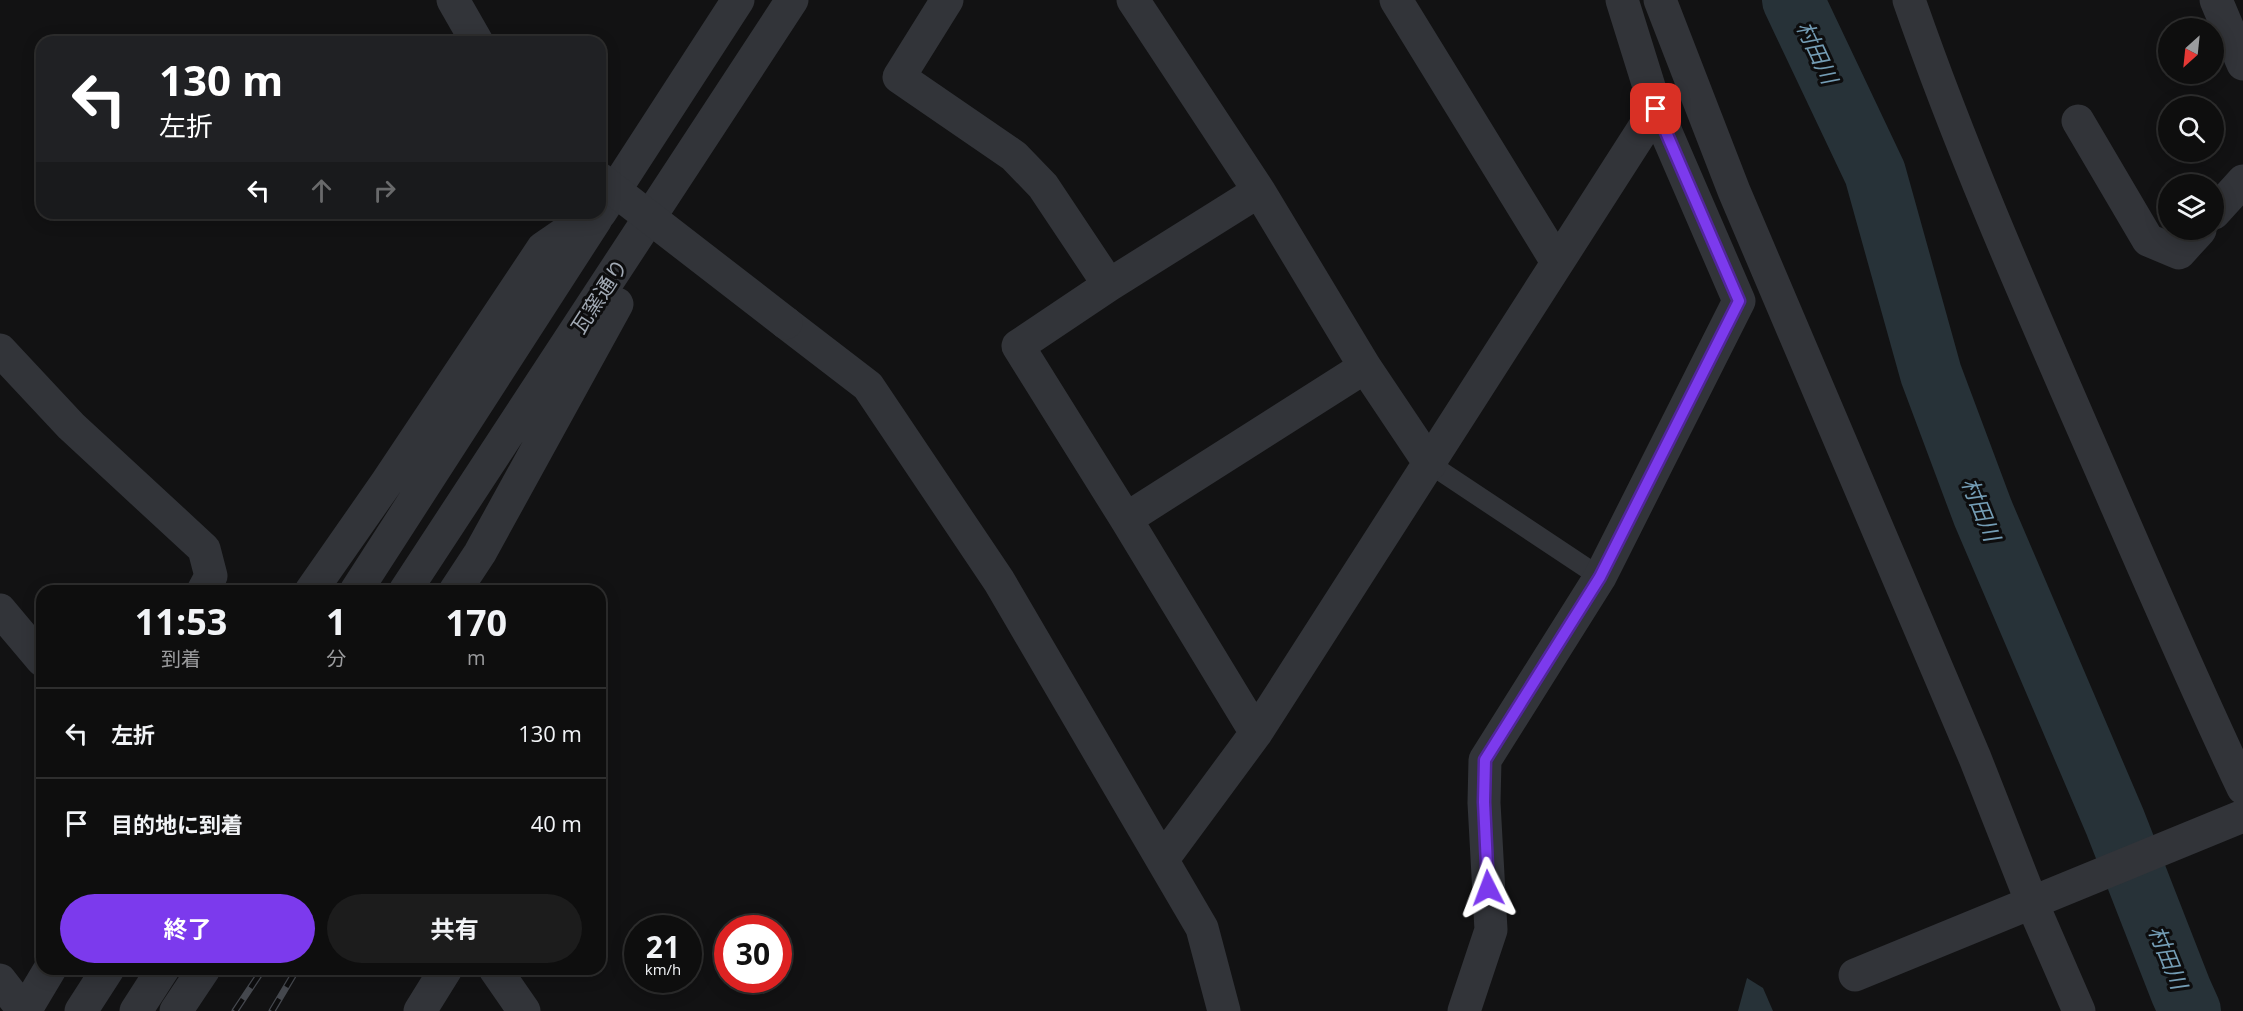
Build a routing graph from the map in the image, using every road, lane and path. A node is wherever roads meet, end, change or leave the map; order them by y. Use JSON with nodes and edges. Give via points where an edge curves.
{"nodes":[{"id":1,"x":453,"y":0,"type":"edge"},
{"id":2,"x":738,"y":0,"type":"edge"},
{"id":3,"x":792,"y":0,"type":"edge"},
{"id":4,"x":947,"y":0,"type":"edge"},
{"id":5,"x":1132,"y":0,"type":"edge"},
{"id":6,"x":1396,"y":0,"type":"edge"},
{"id":7,"x":1622,"y":0,"type":"edge"},
{"id":8,"x":1660,"y":0,"type":"edge"},
{"id":9,"x":1909,"y":0,"type":"edge"},
{"id":10,"x":2216,"y":0,"type":"edge"},
{"id":11,"x":474,"y":36,"type":"edge"},
{"id":12,"x":2243,"y":64,"type":"edge"},
{"id":13,"x":1656,"y":109,"type":"junction"},
{"id":14,"x":2078,"y":122,"type":"dead end"},
{"id":15,"x":2243,"y":181,"type":"edge"},
{"id":16,"x":1259,"y":191,"type":"junction"},
{"id":17,"x":606,"y":196,"type":"edge"},
{"id":18,"x":2224,"y":202,"type":"edge"},
{"id":19,"x":606,"y":209,"type":"edge"},
{"id":20,"x":581,"y":219,"type":"edge"},
{"id":21,"x":591,"y":219,"type":"edge"},
{"id":22,"x":638,"y":237,"type":"junction"},
{"id":23,"x":2191,"y":240,"type":"edge"},
{"id":24,"x":1557,"y":261,"type":"junction"},
{"id":25,"x":1108,"y":285,"type":"junction"},
{"id":26,"x":0,"y":350,"type":"edge"},
{"id":27,"x":1365,"y":367,"type":"junction"},
{"id":28,"x":1430,"y":464,"type":"junction"},
{"id":29,"x":1126,"y":519,"type":"junction"},
{"id":30,"x":1600,"y":577,"type":"junction"},
{"id":31,"x":206,"y":585,"type":"edge"},
{"id":32,"x":315,"y":585,"type":"edge"},
{"id":33,"x":360,"y":585,"type":"edge"},
{"id":34,"x":409,"y":585,"type":"edge"},
{"id":35,"x":459,"y":585,"type":"edge"},
{"id":36,"x":0,"y":610,"type":"edge"},
{"id":37,"x":36,"y":653,"type":"edge"},
{"id":38,"x":1256,"y":733,"type":"junction"},
{"id":39,"x":2243,"y":788,"type":"edge"},
{"id":40,"x":2243,"y":816,"type":"edge"},
{"id":41,"x":1163,"y":859,"type":"junction"},
{"id":42,"x":2032,"y":903,"type":"junction"},
{"id":43,"x":46,"y":975,"type":"edge"},
{"id":44,"x":104,"y":975,"type":"edge"},
{"id":45,"x":159,"y":975,"type":"edge"},
{"id":46,"x":200,"y":975,"type":"edge"},
{"id":47,"x":442,"y":975,"type":"edge"},
{"id":48,"x":499,"y":975,"type":"edge"},
{"id":49,"x":1855,"y":975,"type":"dead end"},
{"id":50,"x":0,"y":980,"type":"edge"},
{"id":51,"x":25,"y":1011,"type":"edge"},
{"id":52,"x":81,"y":1011,"type":"edge"},
{"id":53,"x":136,"y":1011,"type":"edge"},
{"id":54,"x":176,"y":1011,"type":"edge"},
{"id":55,"x":420,"y":1011,"type":"edge"},
{"id":56,"x":524,"y":1011,"type":"edge"},
{"id":57,"x":1224,"y":1011,"type":"edge"},
{"id":58,"x":1464,"y":1011,"type":"edge"},
{"id":59,"x":2079,"y":1011,"type":"edge"}],
"edges":[{"from":1,"to":11,"type":"street"},
{"from":2,"to":17,"type":"street","name":"瓦窯通り"},
{"from":3,"to":22,"type":"street","name":"瓦窯通り"},
{"from":4,"to":25,"type":"street","via":[[899,77],[1014,156],[1043,186]]},
{"from":5,"to":16,"type":"street"},
{"from":6,"to":24,"type":"street"},
{"from":7,"to":13,"type":"street"},
{"from":8,"to":42,"type":"street","via":[[1734,191],[1976,758]]},
{"from":9,"to":39,"type":"street","via":[[2022,287]]},
{"from":10,"to":12,"type":"street"},
{"from":13,"to":24,"type":"street"},
{"from":13,"to":30,"type":"street","via":[[1739,301]]},
{"from":14,"to":23,"type":"street","via":[[2148,240],[2179,253]]},
{"from":15,"to":18,"type":"street"},
{"from":16,"to":25,"type":"street"},
{"from":16,"to":27,"type":"street"},
{"from":19,"to":41,"type":"street","bridge":true,"via":[[786,323],[868,386],[999,581]]},
{"from":20,"to":32,"type":"street","via":[[543,248]]},
{"from":21,"to":33,"type":"street","name":"瓦窯通り"},
{"from":22,"to":34,"type":"street","name":"瓦窯通り"},
{"from":22,"to":35,"type":"street","via":[[622,294]]},
{"from":24,"to":28,"type":"street"},
{"from":25,"to":29,"type":"street","via":[[1018,346]]},
{"from":26,"to":31,"type":"street","via":[[71,426],[204,549],[210,576]]},
{"from":27,"to":28,"type":"street"},
{"from":27,"to":29,"type":"street"},
{"from":28,"to":30,"type":"lane"},
{"from":28,"to":38,"type":"street"},
{"from":29,"to":38,"type":"street"},
{"from":30,"to":58,"type":"street","via":[[1485,760],[1491,930]]},
{"from":36,"to":37,"type":"street"},
{"from":38,"to":41,"type":"street"},
{"from":40,"to":42,"type":"street"},
{"from":41,"to":57,"type":"street","via":[[1202,928]]},
{"from":42,"to":49,"type":"street"},
{"from":42,"to":59,"type":"street"},
{"from":43,"to":51,"type":"street"},
{"from":44,"to":52,"type":"street"},
{"from":45,"to":53,"type":"street"},
{"from":46,"to":54,"type":"street"},
{"from":47,"to":55,"type":"street"},
{"from":48,"to":56,"type":"street"},
{"from":50,"to":51,"type":"street"}]}
